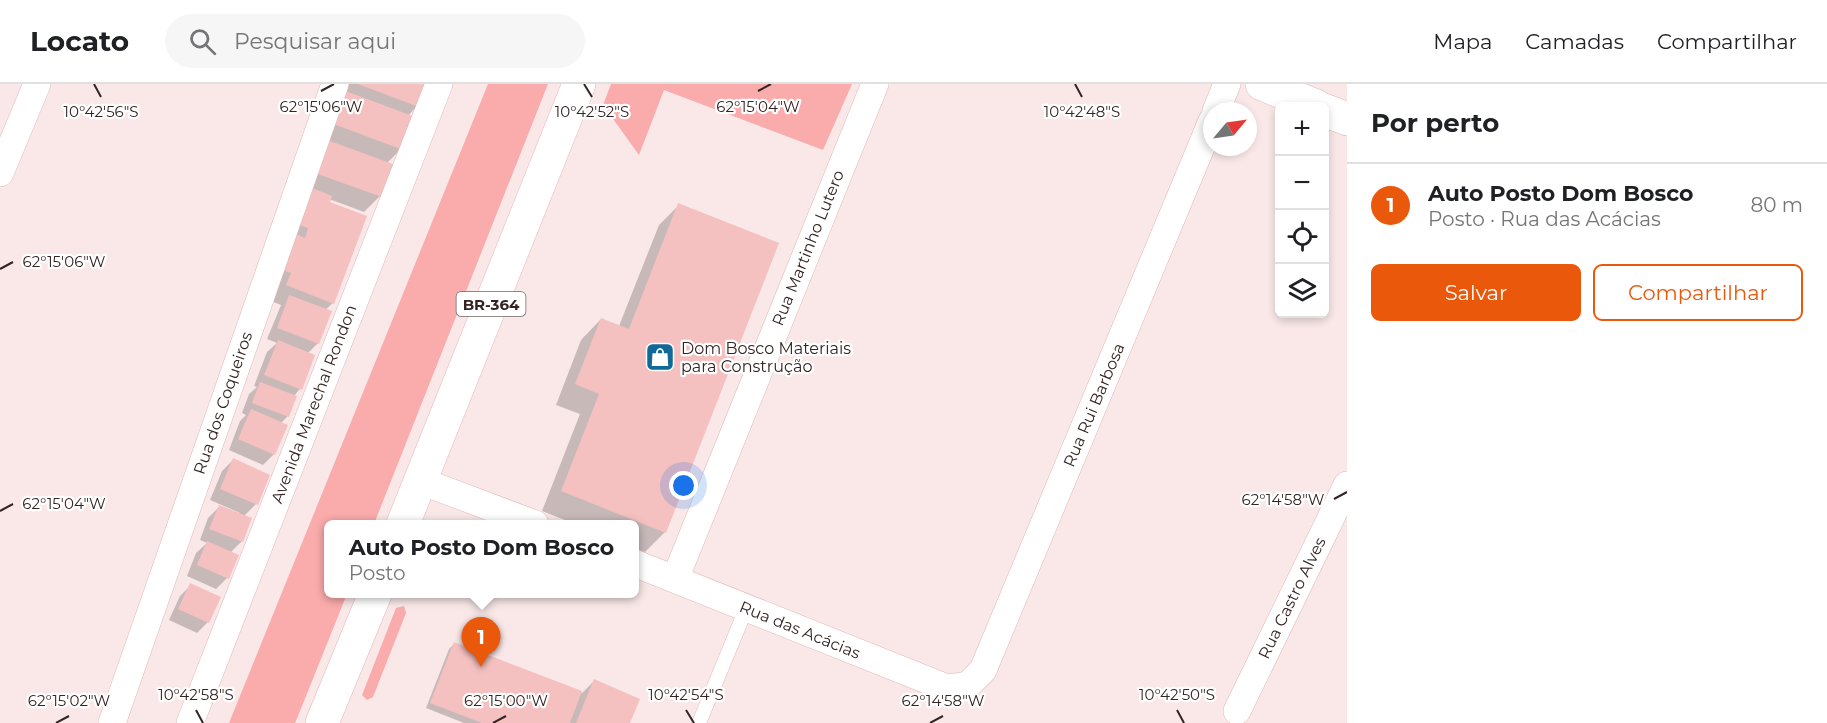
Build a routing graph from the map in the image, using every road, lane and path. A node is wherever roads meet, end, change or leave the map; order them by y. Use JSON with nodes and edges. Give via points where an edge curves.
{"nodes":[{"id":1,"x":37,"y":84,"type":"edge"},
{"id":2,"x":335,"y":84,"type":"edge"},
{"id":3,"x":439,"y":84,"type":"edge"},
{"id":4,"x":579,"y":84,"type":"edge"},
{"id":5,"x":875,"y":84,"type":"edge"},
{"id":6,"x":1227,"y":84,"type":"edge"},
{"id":7,"x":1262,"y":84,"type":"edge"},
{"id":8,"x":1220,"y":102,"type":"edge"},
{"id":9,"x":1306,"y":102,"type":"edge"},
{"id":10,"x":1329,"y":112,"type":"edge"},
{"id":11,"x":1347,"y":120,"type":"edge"},
{"id":12,"x":1203,"y":143,"type":"edge"},
{"id":13,"x":0,"y":173,"type":"edge"},
{"id":14,"x":421,"y":481,"type":"junction"},
{"id":15,"x":1347,"y":485,"type":"edge"},
{"id":16,"x":405,"y":520,"type":"edge"},
{"id":17,"x":522,"y":520,"type":"edge"},
{"id":18,"x":639,"y":565,"type":"edge"},
{"id":19,"x":675,"y":579,"type":"junction"},
{"id":20,"x":373,"y":598,"type":"edge"},
{"id":21,"x":746,"y":609,"type":"junction"},
{"id":22,"x":968,"y":685,"type":"joint"},
{"id":23,"x":1237,"y":711,"type":"dead end"},
{"id":24,"x":112,"y":723,"type":"edge"},
{"id":25,"x":190,"y":723,"type":"edge"},
{"id":26,"x":322,"y":723,"type":"edge"},
{"id":27,"x":699,"y":723,"type":"edge"}],
"edges":[{"from":1,"to":13,"type":"street"},
{"from":2,"to":24,"type":"street","name":"Rua dos Coqueiros"},
{"from":3,"to":25,"type":"street","name":"Avenida Marechal Rondon"},
{"from":4,"to":14,"type":"main road","number":"BR-364"},
{"from":5,"to":19,"type":"street","name":"Rua Martinho Lutero"},
{"from":6,"to":8,"type":"street"},
{"from":7,"to":9,"type":"main road"},
{"from":10,"to":11,"type":"main road"},
{"from":12,"to":22,"type":"street","name":"Rua Rui Barbosa","via":[[983,670]]},
{"from":14,"to":16,"type":"main road","number":"BR-364"},
{"from":14,"to":17,"type":"street"},
{"from":15,"to":23,"type":"street","name":"Rua Castro Alves"},
{"from":18,"to":19,"type":"street","name":"Rua das Acácias"},
{"from":19,"to":21,"type":"street","name":"Rua das Acácias"},
{"from":20,"to":26,"type":"main road"},
{"from":21,"to":22,"type":"street","name":"Rua das Acácias","via":[[947,688]]},
{"from":21,"to":27,"type":"lane"}]}
